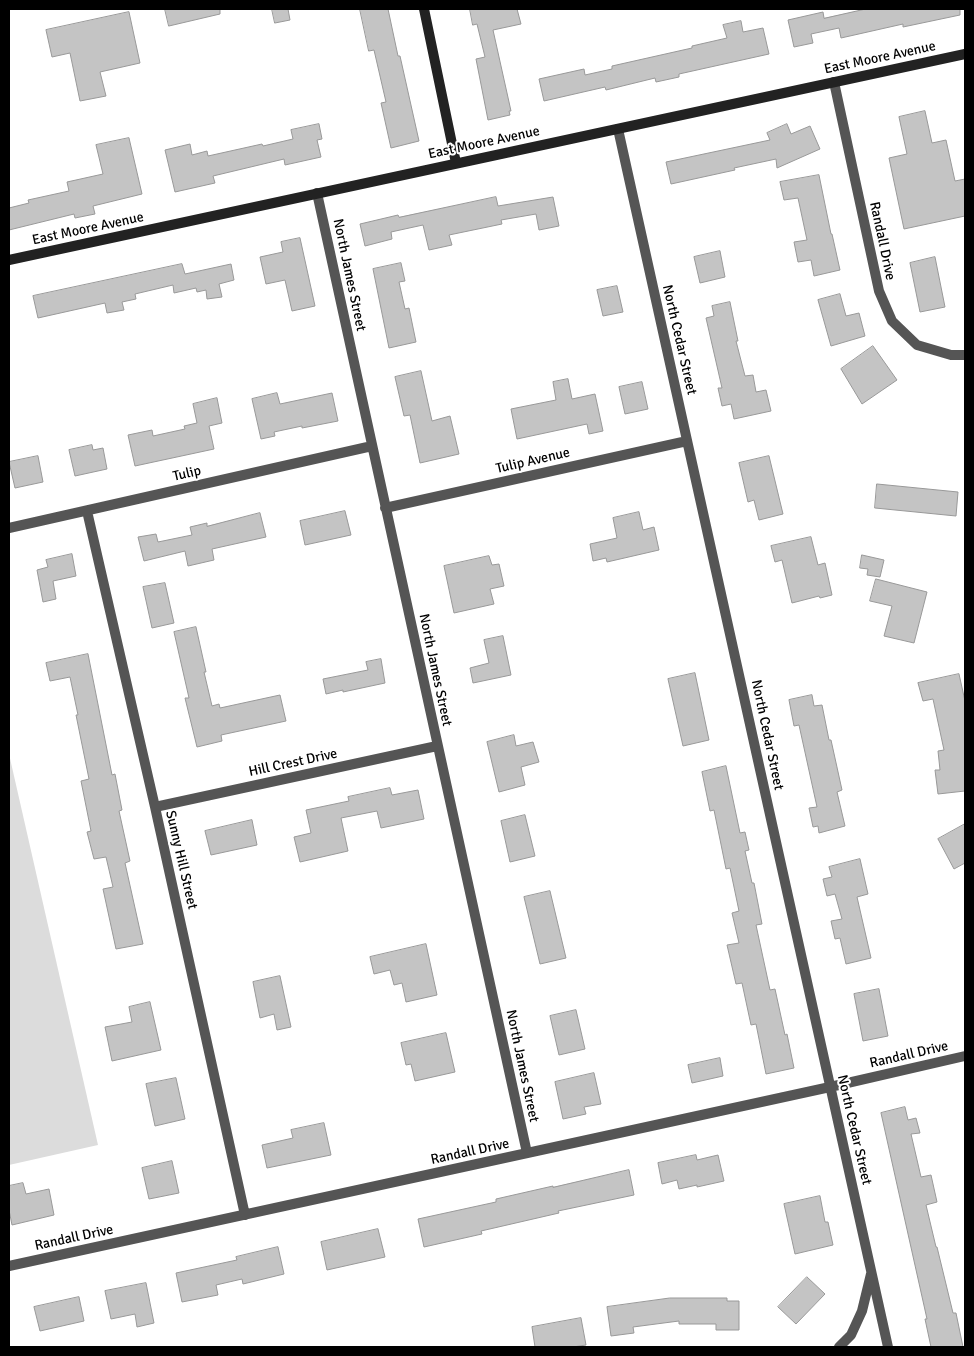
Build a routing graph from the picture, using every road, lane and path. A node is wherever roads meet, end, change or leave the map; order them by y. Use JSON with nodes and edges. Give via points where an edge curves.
{"nodes":[{"id":1,"x":424,"y":9,"type":"edge"},
{"id":2,"x":965,"y":54,"type":"edge"},
{"id":3,"x":834,"y":82,"type":"junction"},
{"id":4,"x":618,"y":129,"type":"junction"},
{"id":5,"x":456,"y":163,"type":"junction"},
{"id":6,"x":317,"y":193,"type":"junction"},
{"id":7,"x":9,"y":260,"type":"edge"},
{"id":8,"x":965,"y":355,"type":"edge"},
{"id":9,"x":687,"y":441,"type":"junction"},
{"id":10,"x":372,"y":446,"type":"junction"},
{"id":11,"x":386,"y":508,"type":"junction"},
{"id":12,"x":87,"y":511,"type":"junction"},
{"id":13,"x":9,"y":528,"type":"edge"},
{"id":14,"x":438,"y":746,"type":"junction"},
{"id":15,"x":155,"y":807,"type":"junction"},
{"id":16,"x":965,"y":1056,"type":"edge"},
{"id":17,"x":830,"y":1087,"type":"junction"},
{"id":18,"x":526,"y":1153,"type":"junction"},
{"id":19,"x":245,"y":1215,"type":"junction"},
{"id":20,"x":9,"y":1266,"type":"edge"},
{"id":21,"x":872,"y":1273,"type":"junction"},
{"id":22,"x":838,"y":1347,"type":"edge"},
{"id":23,"x":888,"y":1347,"type":"edge"}],
"edges":[{"from":1,"to":5,"type":"street"},
{"from":2,"to":3,"type":"street","name":"East Moore Avenue"},
{"from":3,"to":4,"type":"street","name":"East Moore Avenue"},
{"from":3,"to":8,"type":"street","name":"Randall Drive","via":[[879,291],[892,322],[917,345],[951,355]]},
{"from":4,"to":5,"type":"street","name":"East Moore Avenue"},
{"from":4,"to":9,"type":"street","name":"North Cedar Street"},
{"from":5,"to":6,"type":"street","name":"East Moore Avenue"},
{"from":6,"to":7,"type":"street","name":"East Moore Avenue"},
{"from":6,"to":10,"type":"street","name":"North James Street"},
{"from":9,"to":11,"type":"street","name":"Tulip Avenue"},
{"from":9,"to":17,"type":"street","name":"North Cedar Street"},
{"from":10,"to":11,"type":"street","name":"North James Street"},
{"from":10,"to":12,"type":"street","name":"Tulip"},
{"from":11,"to":14,"type":"street","name":"North James Street"},
{"from":12,"to":13,"type":"street","name":"Tulip"},
{"from":12,"to":15,"type":"street","name":"Sunny Hill Street"},
{"from":14,"to":15,"type":"street","name":"Hill Crest Drive"},
{"from":14,"to":18,"type":"street","name":"North James Street"},
{"from":15,"to":19,"type":"street","name":"Sunny Hill Street"},
{"from":16,"to":17,"type":"street","name":"Randall Drive"},
{"from":17,"to":18,"type":"street","name":"Randall Drive"},
{"from":17,"to":21,"type":"street","name":"North Cedar Street"},
{"from":18,"to":19,"type":"street","name":"Randall Drive"},
{"from":19,"to":20,"type":"street","name":"Randall Drive"},
{"from":21,"to":22,"type":"street","via":[[862,1311],[851,1335]]},
{"from":21,"to":23,"type":"street","name":"North Cedar Street"}]}
